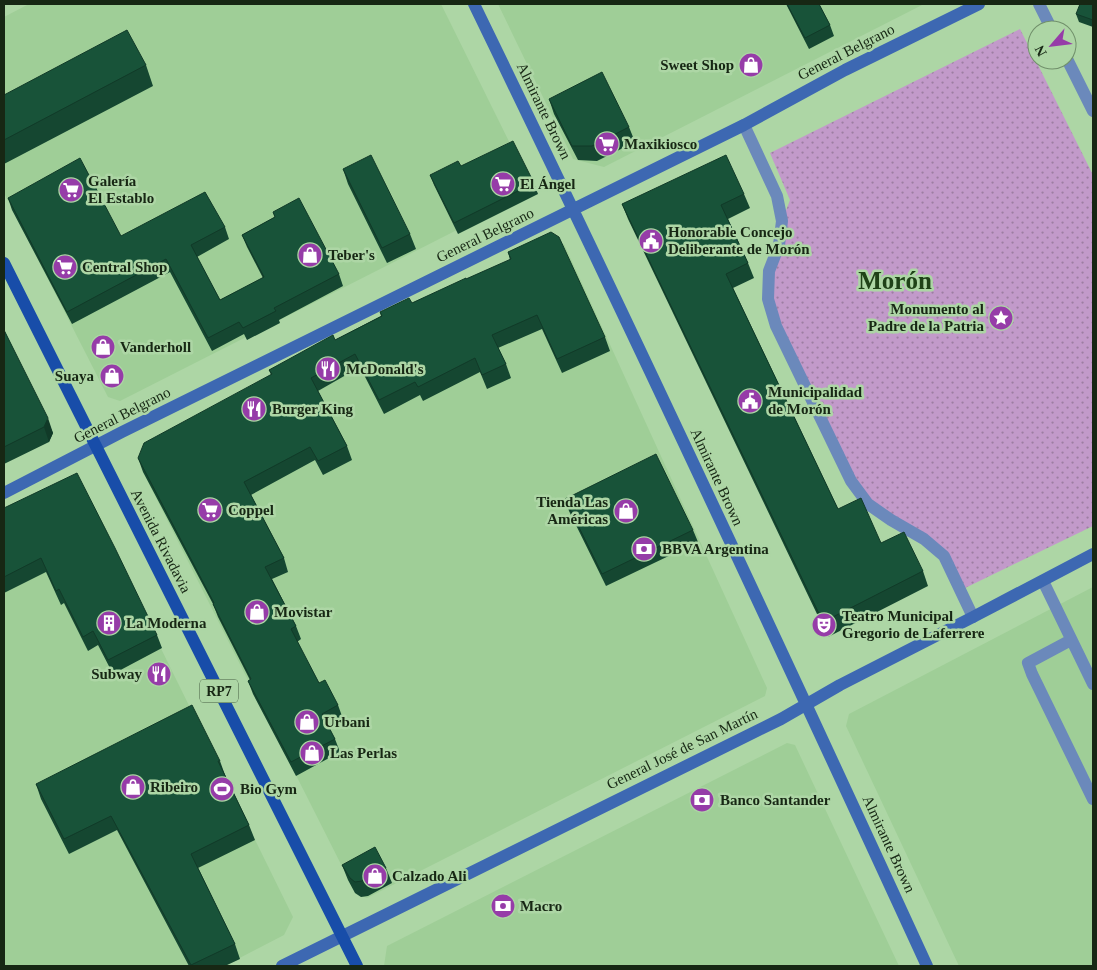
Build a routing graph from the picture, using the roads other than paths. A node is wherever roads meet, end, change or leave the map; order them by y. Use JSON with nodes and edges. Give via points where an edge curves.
{"nodes":[{"id":1,"x":474,"y":4,"type":"edge"},
{"id":2,"x":979,"y":4,"type":"edge"},
{"id":3,"x":1039,"y":4,"type":"edge"},
{"id":4,"x":1047,"y":20,"type":"edge"},
{"id":5,"x":1072,"y":70,"type":"edge"},
{"id":6,"x":1093,"y":111,"type":"edge"},
{"id":7,"x":744,"y":125,"type":"junction"},
{"id":8,"x":574,"y":209,"type":"junction"},
{"id":9,"x":4,"y":264,"type":"edge"},
{"id":10,"x":96,"y":445,"type":"junction"},
{"id":11,"x":4,"y":493,"type":"edge"},
{"id":12,"x":1093,"y":554,"type":"edge"},
{"id":13,"x":1043,"y":580,"type":"junction"},
{"id":14,"x":974,"y":617,"type":"junction"},
{"id":15,"x":1071,"y":640,"type":"junction"},
{"id":16,"x":1093,"y":684,"type":"edge"},
{"id":17,"x":806,"y":705,"type":"junction"},
{"id":18,"x":1093,"y":799,"type":"edge"},
{"id":19,"x":342,"y":936,"type":"junction"},
{"id":20,"x":282,"y":966,"type":"edge"},
{"id":21,"x":357,"y":966,"type":"edge"},
{"id":22,"x":928,"y":966,"type":"edge"}],
"edges":[{"from":1,"to":8,"type":"street","name":"Almirante Brown"},
{"from":2,"to":7,"type":"street","name":"General Belgrano","via":[[845,70]]},
{"from":3,"to":4,"type":"street"},
{"from":5,"to":6,"type":"street"},
{"from":7,"to":8,"type":"street","name":"General Belgrano"},
{"from":7,"to":14,"type":"street","via":[[777,196],[782,221],[779,245],[769,271],[768,299],[776,326],[851,482],[868,504],[924,539],[944,556]]},
{"from":8,"to":10,"type":"street","name":"General Belgrano"},
{"from":8,"to":17,"type":"street","name":"Almirante Brown"},
{"from":9,"to":10,"type":"main road","name":"Avenida Rivadavia","number":"RP7"},
{"from":10,"to":11,"type":"street","name":"General Belgrano"},
{"from":10,"to":19,"type":"main road","name":"Avenida Rivadavia","number":"RP7"},
{"from":12,"to":13,"type":"street","name":"General José de San Martín"},
{"from":13,"to":14,"type":"street","name":"General José de San Martín"},
{"from":13,"to":15,"type":"street"},
{"from":14,"to":17,"type":"street","name":"General José de San Martín"},
{"from":15,"to":16,"type":"street"},
{"from":15,"to":18,"type":"street","via":[[1028,663]]},
{"from":17,"to":19,"type":"street","name":"General José de San Martín"},
{"from":17,"to":22,"type":"street","name":"Almirante Brown"},
{"from":19,"to":20,"type":"street","name":"General José de San Martín"},
{"from":19,"to":21,"type":"main road","name":"Avenida Rivadavia","number":"RP7"}]}
